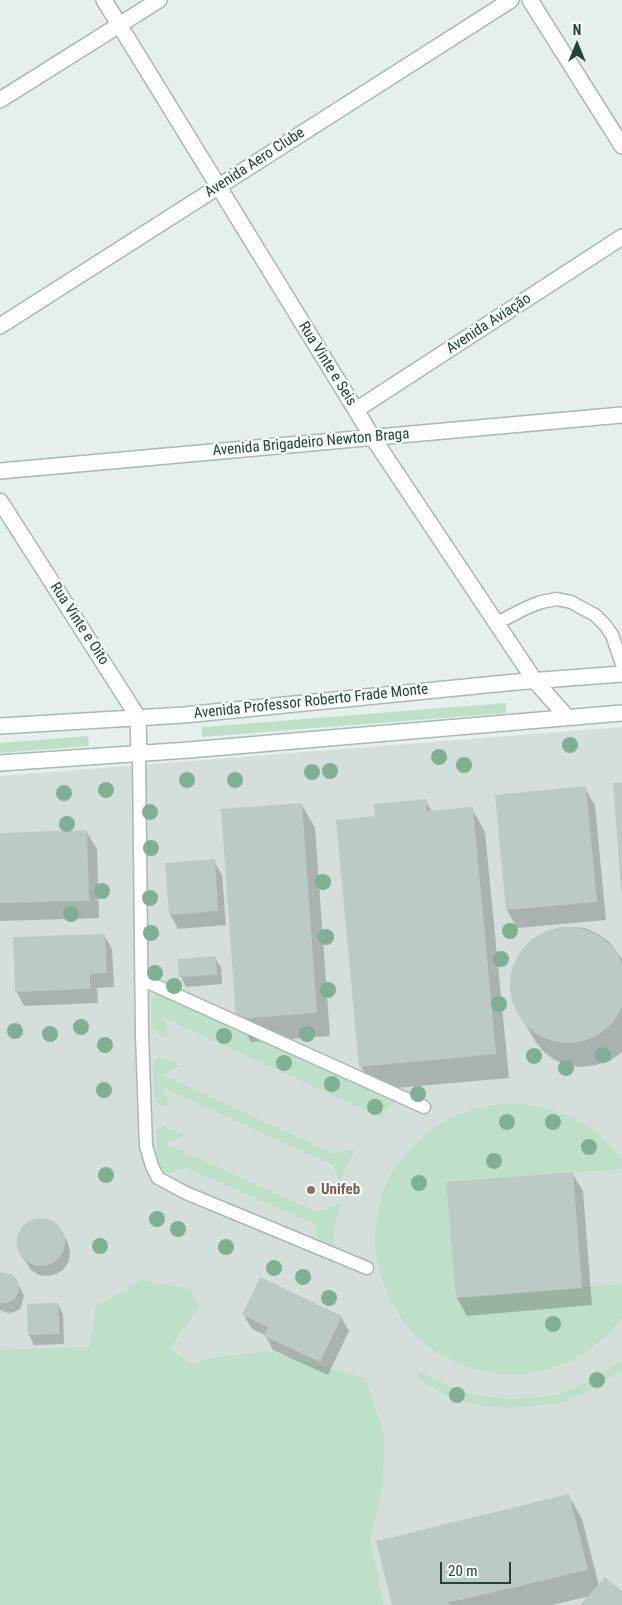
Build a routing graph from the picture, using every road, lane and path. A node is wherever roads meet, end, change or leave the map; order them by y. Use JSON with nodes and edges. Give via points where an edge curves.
{"nodes":[{"id":1,"x":104,"y":0,"type":"edge"},
{"id":2,"x":159,"y":0,"type":"edge"},
{"id":3,"x":511,"y":0,"type":"edge"},
{"id":4,"x":530,"y":0,"type":"edge"},
{"id":5,"x":118,"y":25,"type":"junction"},
{"id":6,"x":0,"y":100,"type":"edge"},
{"id":7,"x":622,"y":146,"type":"edge"},
{"id":8,"x":218,"y":187,"type":"junction"},
{"id":9,"x":622,"y":237,"type":"edge"},
{"id":10,"x":0,"y":326,"type":"edge"},
{"id":11,"x":356,"y":410,"type":"junction"},
{"id":12,"x":622,"y":415,"type":"edge"},
{"id":13,"x":373,"y":438,"type":"junction"},
{"id":14,"x":0,"y":471,"type":"edge"},
{"id":15,"x":0,"y":501,"type":"edge"},
{"id":16,"x":497,"y":623,"type":"junction"},
{"id":17,"x":622,"y":664,"type":"edge"},
{"id":18,"x":622,"y":674,"type":"edge"},
{"id":19,"x":536,"y":681,"type":"junction"},
{"id":20,"x":622,"y":713,"type":"edge"},
{"id":21,"x":138,"y":717,"type":"junction"},
{"id":22,"x":567,"y":717,"type":"junction"},
{"id":23,"x":0,"y":726,"type":"edge"},
{"id":24,"x":139,"y":754,"type":"junction"},
{"id":25,"x":0,"y":764,"type":"edge"},
{"id":26,"x":141,"y":979,"type":"junction"},
{"id":27,"x":424,"y":1107,"type":"dead end"},
{"id":28,"x":367,"y":1268,"type":"dead end"}],
"edges":[{"from":1,"to":5,"type":"street","name":"Rua Vinte e Seis"},
{"from":2,"to":5,"type":"street"},
{"from":3,"to":8,"type":"street","name":"Avenida Aero Clube"},
{"from":4,"to":7,"type":"street"},
{"from":5,"to":6,"type":"street"},
{"from":5,"to":8,"type":"street","name":"Rua Vinte e Seis"},
{"from":8,"to":10,"type":"street","name":"Avenida Aero Clube"},
{"from":8,"to":11,"type":"street","name":"Rua Vinte e Seis"},
{"from":9,"to":11,"type":"street","name":"Avenida Aviação"},
{"from":11,"to":13,"type":"street","name":"Rua Vinte e Seis"},
{"from":12,"to":13,"type":"street","name":"Avenida Brigadeiro Newton Braga"},
{"from":13,"to":14,"type":"street","name":"Avenida Brigadeiro Newton Braga"},
{"from":13,"to":16,"type":"street","name":"Rua Vinte e Seis"},
{"from":15,"to":21,"type":"street","name":"Rua Vinte e Oito"},
{"from":16,"to":17,"type":"lane","via":[[541,602],[557,599],[571,602],[605,624]]},
{"from":16,"to":19,"type":"street","name":"Rua Vinte e Seis"},
{"from":18,"to":19,"type":"street","name":"Avenida Professor Roberto Frade Monte"},
{"from":19,"to":21,"type":"street","name":"Avenida Professor Roberto Frade Monte"},
{"from":19,"to":22,"type":"street","name":"Rua Vinte e Seis"},
{"from":20,"to":22,"type":"street"},
{"from":21,"to":23,"type":"street","name":"Avenida Professor Roberto Frade Monte"},
{"from":21,"to":24,"type":"street"},
{"from":22,"to":24,"type":"street"},
{"from":24,"to":25,"type":"street"},
{"from":24,"to":26,"type":"lane"},
{"from":26,"to":27,"type":"lane"},
{"from":26,"to":28,"type":"lane","via":[[146,1146],[158,1178],[186,1193]]}]}
